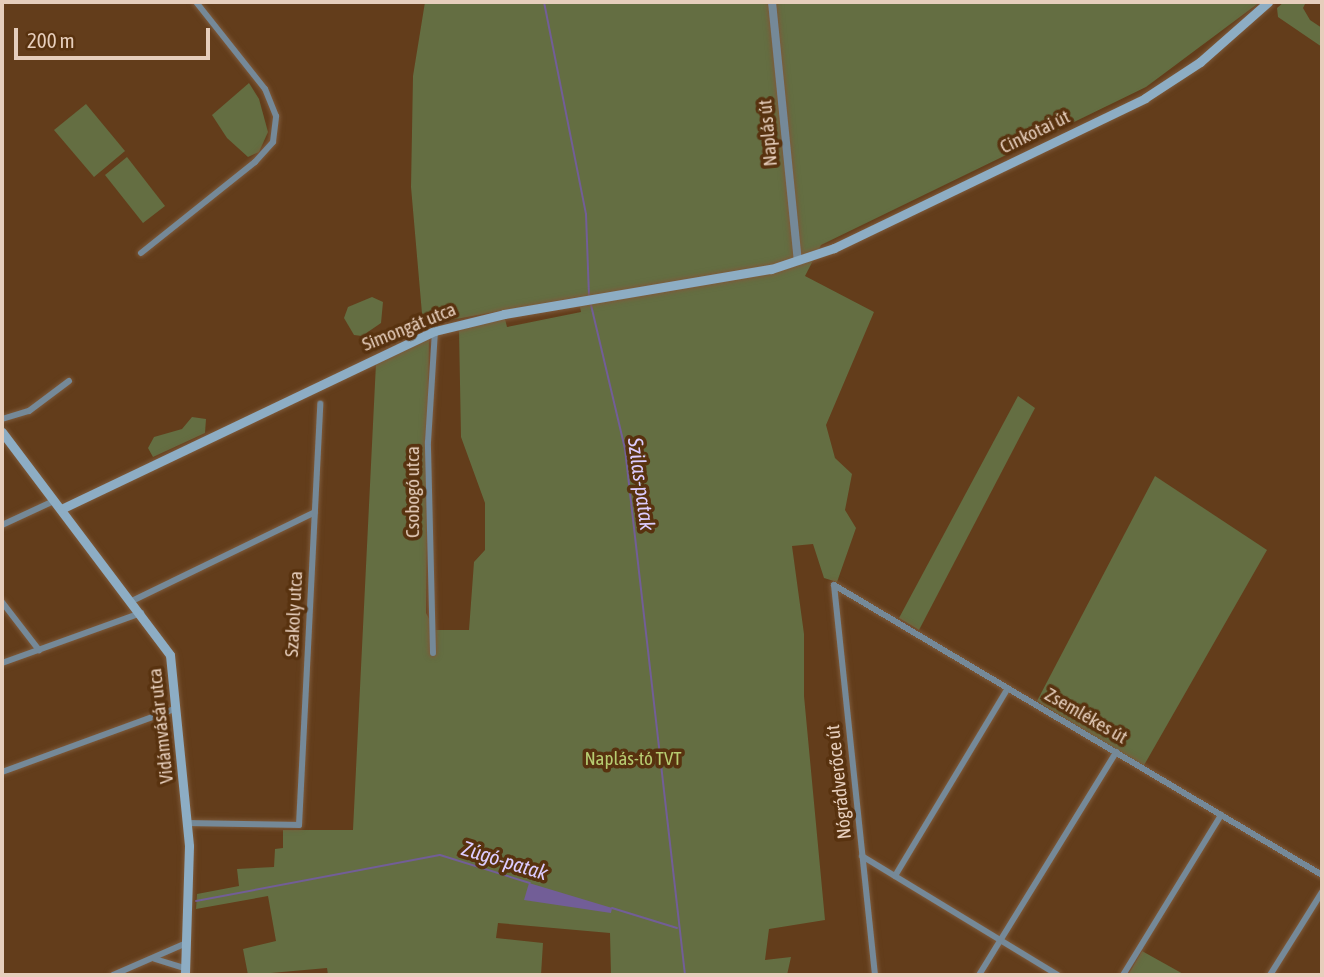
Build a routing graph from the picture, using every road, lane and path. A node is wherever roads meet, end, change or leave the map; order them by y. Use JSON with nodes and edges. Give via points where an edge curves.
{"nodes":[{"id":1,"x":197,"y":2,"type":"edge"},
{"id":2,"x":772,"y":2,"type":"edge"},
{"id":3,"x":1268,"y":2,"type":"edge"},
{"id":4,"x":141,"y":253,"type":"dead end"},
{"id":5,"x":798,"y":261,"type":"junction"},
{"id":6,"x":435,"y":331,"type":"junction"},
{"id":7,"x":69,"y":382,"type":"dead end"},
{"id":8,"x":320,"y":404,"type":"dead end"},
{"id":9,"x":2,"y":419,"type":"edge"},
{"id":10,"x":2,"y":432,"type":"edge"},
{"id":11,"x":54,"y":500,"type":"junction"},
{"id":12,"x":61,"y":509,"type":"junction"},
{"id":13,"x":315,"y":512,"type":"junction"},
{"id":14,"x":2,"y":525,"type":"edge"},
{"id":15,"x":834,"y":585,"type":"joint"},
{"id":16,"x":132,"y":601,"type":"junction"},
{"id":17,"x":2,"y":602,"type":"edge"},
{"id":18,"x":141,"y":613,"type":"junction"},
{"id":19,"x":38,"y":650,"type":"junction"},
{"id":20,"x":433,"y":653,"type":"dead end"},
{"id":21,"x":2,"y":663,"type":"edge"},
{"id":22,"x":1007,"y":688,"type":"junction"},
{"id":23,"x":178,"y":708,"type":"junction"},
{"id":24,"x":1116,"y":752,"type":"junction"},
{"id":25,"x":2,"y":772,"type":"edge"},
{"id":26,"x":1221,"y":815,"type":"junction"},
{"id":27,"x":188,"y":823,"type":"junction"},
{"id":28,"x":862,"y":856,"type":"junction"},
{"id":29,"x":1322,"y":875,"type":"edge"},
{"id":30,"x":895,"y":876,"type":"junction"},
{"id":31,"x":1322,"y":892,"type":"edge"},
{"id":32,"x":1001,"y":940,"type":"junction"},
{"id":33,"x":184,"y":944,"type":"junction"},
{"id":34,"x":153,"y":958,"type":"junction"},
{"id":35,"x":185,"y":972,"type":"edge"},
{"id":36,"x":113,"y":975,"type":"edge"},
{"id":37,"x":875,"y":975,"type":"edge"},
{"id":38,"x":979,"y":975,"type":"edge"},
{"id":39,"x":1058,"y":975,"type":"edge"},
{"id":40,"x":1123,"y":975,"type":"edge"},
{"id":41,"x":1270,"y":975,"type":"edge"}],
"edges":[{"from":1,"to":4,"type":"street","via":[[265,89],[276,117],[273,142],[255,162]]},
{"from":2,"to":5,"type":"street","name":"Naplás út"},
{"from":3,"to":5,"type":"main road","name":"Cinkotai út","via":[[1200,62],[1145,98],[870,232]]},
{"from":5,"to":6,"type":"main road","name":"Simongát utca"},
{"from":6,"to":12,"type":"main road","name":"Simongát utca"},
{"from":6,"to":20,"type":"street","name":"Csobogó utca","via":[[428,442]]},
{"from":7,"to":9,"type":"street","via":[[29,411]]},
{"from":8,"to":13,"type":"street","name":"Szakoly utca"},
{"from":10,"to":11,"type":"main road","name":"Vidámvásár utca"},
{"from":11,"to":12,"type":"main road","name":"Vidámvásár utca"},
{"from":11,"to":14,"type":"street"},
{"from":12,"to":16,"type":"main road","name":"Vidámvásár utca"},
{"from":13,"to":16,"type":"street"},
{"from":13,"to":27,"type":"street","name":"Szakoly utca","via":[[299,825]]},
{"from":15,"to":22,"type":"street","name":"Zsemlékes út"},
{"from":15,"to":28,"type":"street","name":"Nógrádverőce út"},
{"from":16,"to":18,"type":"main road","name":"Vidámvásár utca"},
{"from":17,"to":19,"type":"street"},
{"from":18,"to":19,"type":"street"},
{"from":18,"to":23,"type":"main road","name":"Vidámvásár utca","via":[[170,655]]},
{"from":19,"to":21,"type":"street"},
{"from":22,"to":24,"type":"street","name":"Zsemlékes út"},
{"from":22,"to":30,"type":"street"},
{"from":23,"to":25,"type":"street"},
{"from":23,"to":27,"type":"main road","name":"Vidámvásár utca"},
{"from":24,"to":26,"type":"street","name":"Zsemlékes út"},
{"from":24,"to":32,"type":"street"},
{"from":26,"to":29,"type":"street","name":"Zsemlékes út"},
{"from":26,"to":40,"type":"street"},
{"from":27,"to":33,"type":"main road","name":"Vidámvásár utca"},
{"from":28,"to":30,"type":"street"},
{"from":28,"to":37,"type":"street","name":"Nógrádverőce út"},
{"from":30,"to":32,"type":"street"},
{"from":31,"to":41,"type":"street"},
{"from":32,"to":38,"type":"street"},
{"from":32,"to":39,"type":"street"},
{"from":33,"to":34,"type":"street"},
{"from":33,"to":35,"type":"main road","name":"Vidámvásár utca"},
{"from":34,"to":35,"type":"street"},
{"from":34,"to":36,"type":"street"}]}
